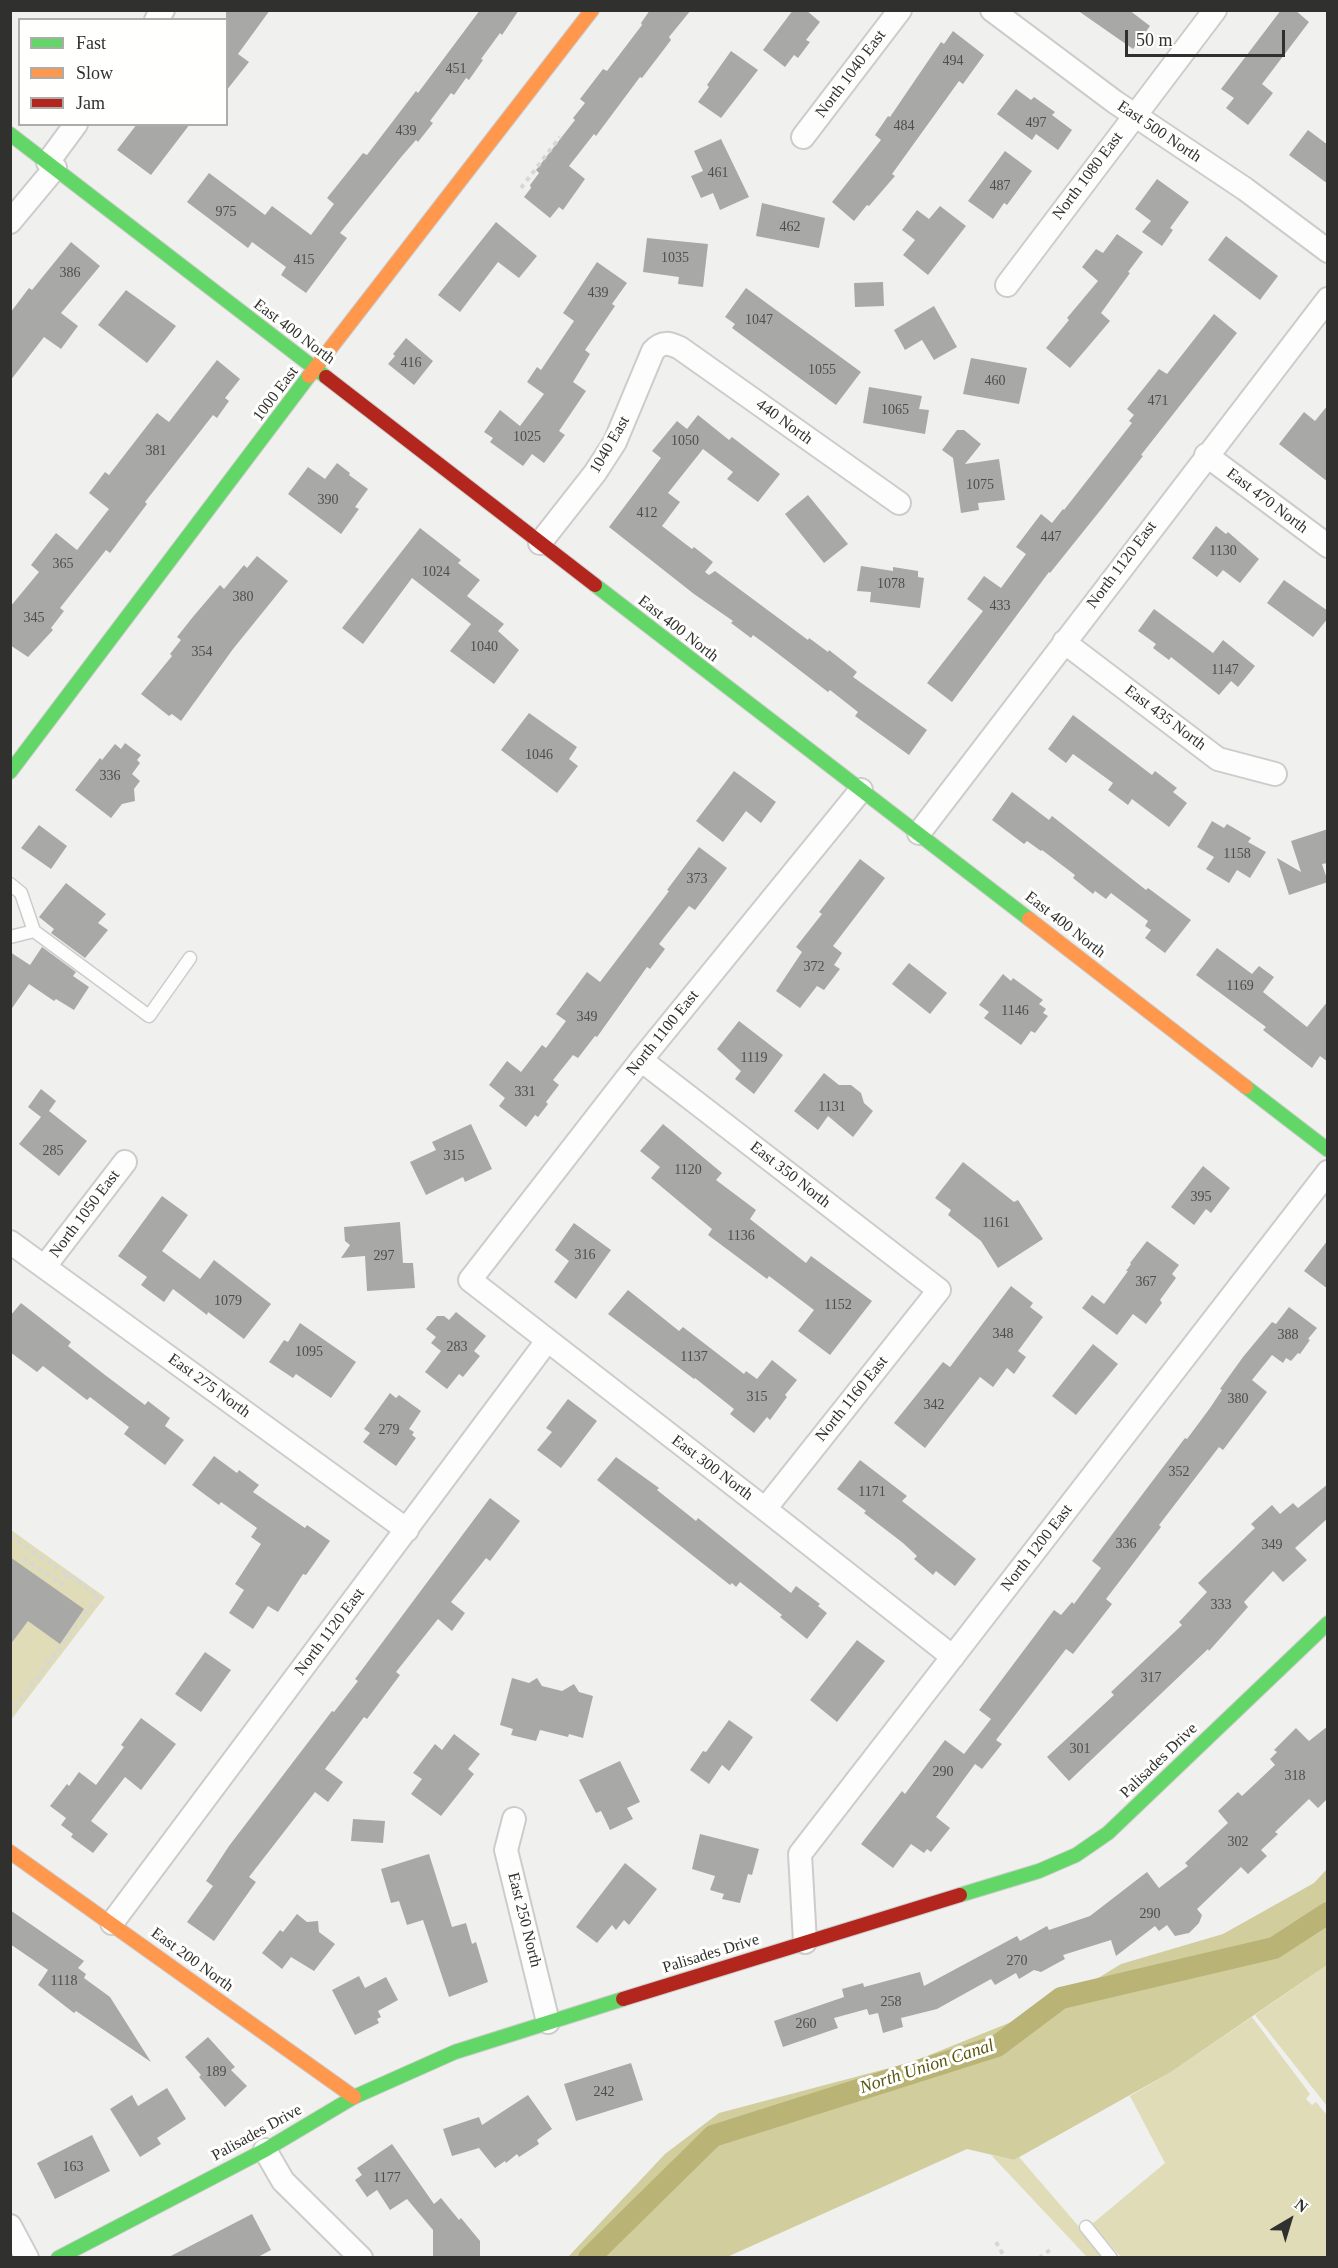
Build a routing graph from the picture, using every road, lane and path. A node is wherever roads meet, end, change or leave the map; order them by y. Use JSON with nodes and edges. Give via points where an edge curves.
{"nodes":[{"id":1,"x":592,"y":10,"type":"edge"},
{"id":2,"x":900,"y":10,"type":"edge"},
{"id":3,"x":992,"y":10,"type":"edge"},
{"id":4,"x":1215,"y":10,"type":"edge"},
{"id":5,"x":1134,"y":115,"type":"junction"},
{"id":6,"x":75,"y":126,"type":"edge"},
{"id":7,"x":10,"y":134,"type":"edge"},
{"id":8,"x":560,"y":136,"type":"dead end"},
{"id":9,"x":803,"y":137,"type":"dead end"},
{"id":10,"x":51,"y":165,"type":"junction"},
{"id":11,"x":521,"y":188,"type":"dead end"},
{"id":12,"x":10,"y":222,"type":"edge"},
{"id":13,"x":1328,"y":251,"type":"edge"},
{"id":14,"x":1007,"y":285,"type":"dead end"},
{"id":15,"x":1328,"y":299,"type":"edge"},
{"id":16,"x":668,"y":343,"type":"joint"},
{"id":17,"x":315,"y":369,"type":"junction"},
{"id":18,"x":1206,"y":455,"type":"junction"},
{"id":19,"x":899,"y":503,"type":"dead end"},
{"id":20,"x":540,"y":543,"type":"junction"},
{"id":21,"x":1328,"y":546,"type":"edge"},
{"id":22,"x":1064,"y":642,"type":"junction"},
{"id":23,"x":10,"y":772,"type":"edge"},
{"id":24,"x":1275,"y":774,"type":"dead end"},
{"id":25,"x":861,"y":790,"type":"junction"},
{"id":26,"x":919,"y":833,"type":"junction"},
{"id":27,"x":10,"y":884,"type":"edge"},
{"id":28,"x":34,"y":932,"type":"junction"},
{"id":29,"x":10,"y":937,"type":"edge"},
{"id":30,"x":190,"y":958,"type":"dead end"},
{"id":31,"x":641,"y":1060,"type":"junction"},
{"id":32,"x":1327,"y":1147,"type":"edge"},
{"id":33,"x":125,"y":1162,"type":"dead end"},
{"id":34,"x":1328,"y":1172,"type":"edge"},
{"id":35,"x":10,"y":1242,"type":"edge"},
{"id":36,"x":45,"y":1266,"type":"junction"},
{"id":37,"x":470,"y":1280,"type":"joint"},
{"id":38,"x":939,"y":1290,"type":"joint"},
{"id":39,"x":547,"y":1341,"type":"junction"},
{"id":40,"x":765,"y":1509,"type":"junction"},
{"id":41,"x":407,"y":1530,"type":"junction"},
{"id":42,"x":10,"y":1536,"type":"edge"},
{"id":43,"x":23,"y":1558,"type":"dead end"},
{"id":44,"x":68,"y":1575,"type":"junction"},
{"id":45,"x":1328,"y":1623,"type":"edge"},
{"id":46,"x":953,"y":1657,"type":"junction"},
{"id":47,"x":10,"y":1714,"type":"edge"},
{"id":48,"x":514,"y":1819,"type":"dead end"},
{"id":49,"x":10,"y":1852,"type":"edge"},
{"id":50,"x":112,"y":1923,"type":"junction"},
{"id":51,"x":805,"y":1942,"type":"junction"},
{"id":52,"x":548,"y":2022,"type":"junction"},
{"id":53,"x":354,"y":2097,"type":"junction"},
{"id":54,"x":265,"y":2150,"type":"junction"},
{"id":55,"x":10,"y":2226,"type":"edge"},
{"id":56,"x":1086,"y":2227,"type":"dead end"},
{"id":57,"x":996,"y":2242,"type":"dead end"},
{"id":58,"x":1050,"y":2250,"type":"dead end"},
{"id":59,"x":27,"y":2258,"type":"edge"},
{"id":60,"x":58,"y":2258,"type":"edge"},
{"id":61,"x":361,"y":2258,"type":"edge"},
{"id":62,"x":1005,"y":2258,"type":"edge"},
{"id":63,"x":1039,"y":2258,"type":"edge"},
{"id":64,"x":1111,"y":2258,"type":"edge"}],
"edges":[{"from":1,"to":17,"type":"street","name":"1000 East"},
{"from":2,"to":9,"type":"street","name":"North 1040 East"},
{"from":3,"to":5,"type":"street","name":"East 500 North"},
{"from":4,"to":5,"type":"street","name":"North 1080 East"},
{"from":5,"to":13,"type":"street","name":"East 500 North","via":[[1245,189]]},
{"from":5,"to":14,"type":"street","name":"North 1080 East"},
{"from":6,"to":10,"type":"street"},
{"from":7,"to":10,"type":"street","name":"East 400 North"},
{"from":8,"to":11,"type":"path"},
{"from":10,"to":12,"type":"street"},
{"from":10,"to":17,"type":"street","name":"East 400 North"},
{"from":15,"to":18,"type":"street","name":"North 1120 East"},
{"from":16,"to":19,"type":"street","name":"440 North"},
{"from":16,"to":20,"type":"street","name":"1040 East","via":[[653,351],[615,442]]},
{"from":17,"to":20,"type":"street","name":"East 400 North"},
{"from":17,"to":23,"type":"street","name":"1000 East"},
{"from":18,"to":21,"type":"street","name":"East 470 North"},
{"from":18,"to":22,"type":"street","name":"North 1120 East"},
{"from":20,"to":25,"type":"street","name":"East 400 North"},
{"from":22,"to":24,"type":"street","name":"East 435 North","via":[[1218,759]]},
{"from":22,"to":26,"type":"street","name":"North 1120 East"},
{"from":25,"to":26,"type":"street","name":"East 400 North"},
{"from":25,"to":31,"type":"street","name":"North 1100 East"},
{"from":26,"to":32,"type":"street","name":"East 400 North"},
{"from":27,"to":28,"type":"lane","via":[[21,893]]},
{"from":28,"to":29,"type":"lane"},
{"from":28,"to":30,"type":"lane","via":[[149,1017]]},
{"from":31,"to":37,"type":"street","name":"North 1100 East"},
{"from":31,"to":38,"type":"street","name":"East 350 North"},
{"from":33,"to":36,"type":"street","name":"North 1050 East"},
{"from":34,"to":46,"type":"street","name":"North 1200 East"},
{"from":35,"to":36,"type":"street","name":"East 275 North"},
{"from":36,"to":41,"type":"street","name":"East 275 North"},
{"from":37,"to":39,"type":"street","name":"East 300 North"},
{"from":38,"to":40,"type":"street","name":"North 1160 East"},
{"from":39,"to":40,"type":"street","name":"East 300 North"},
{"from":39,"to":41,"type":"street","name":"North 1120 East"},
{"from":40,"to":46,"type":"street","name":"East 300 North"},
{"from":41,"to":50,"type":"street","name":"North 1120 East"},
{"from":42,"to":44,"type":"path"},
{"from":43,"to":44,"type":"path","via":[[62,1584]]},
{"from":44,"to":47,"type":"path","via":[[99,1596]]},
{"from":45,"to":51,"type":"street","name":"Palisades Drive","via":[[1108,1833],[1076,1855],[1039,1871]]},
{"from":46,"to":51,"type":"street","name":"North 1200 East","via":[[800,1854]]},
{"from":48,"to":52,"type":"street","name":"East 250 North","via":[[506,1850]]},
{"from":49,"to":50,"type":"street","name":"East 200 North"},
{"from":50,"to":53,"type":"street","name":"East 200 North"},
{"from":51,"to":52,"type":"street","name":"Palisades Drive"},
{"from":52,"to":53,"type":"street","name":"Palisades Drive","via":[[455,2052]]},
{"from":53,"to":54,"type":"street","name":"Palisades Drive"},
{"from":54,"to":60,"type":"street","name":"Palisades Drive"},
{"from":54,"to":61,"type":"street","via":[[283,2181]]},
{"from":55,"to":59,"type":"street"},
{"from":56,"to":64,"type":"lane"},
{"from":57,"to":62,"type":"path"},
{"from":58,"to":63,"type":"path"}]}
